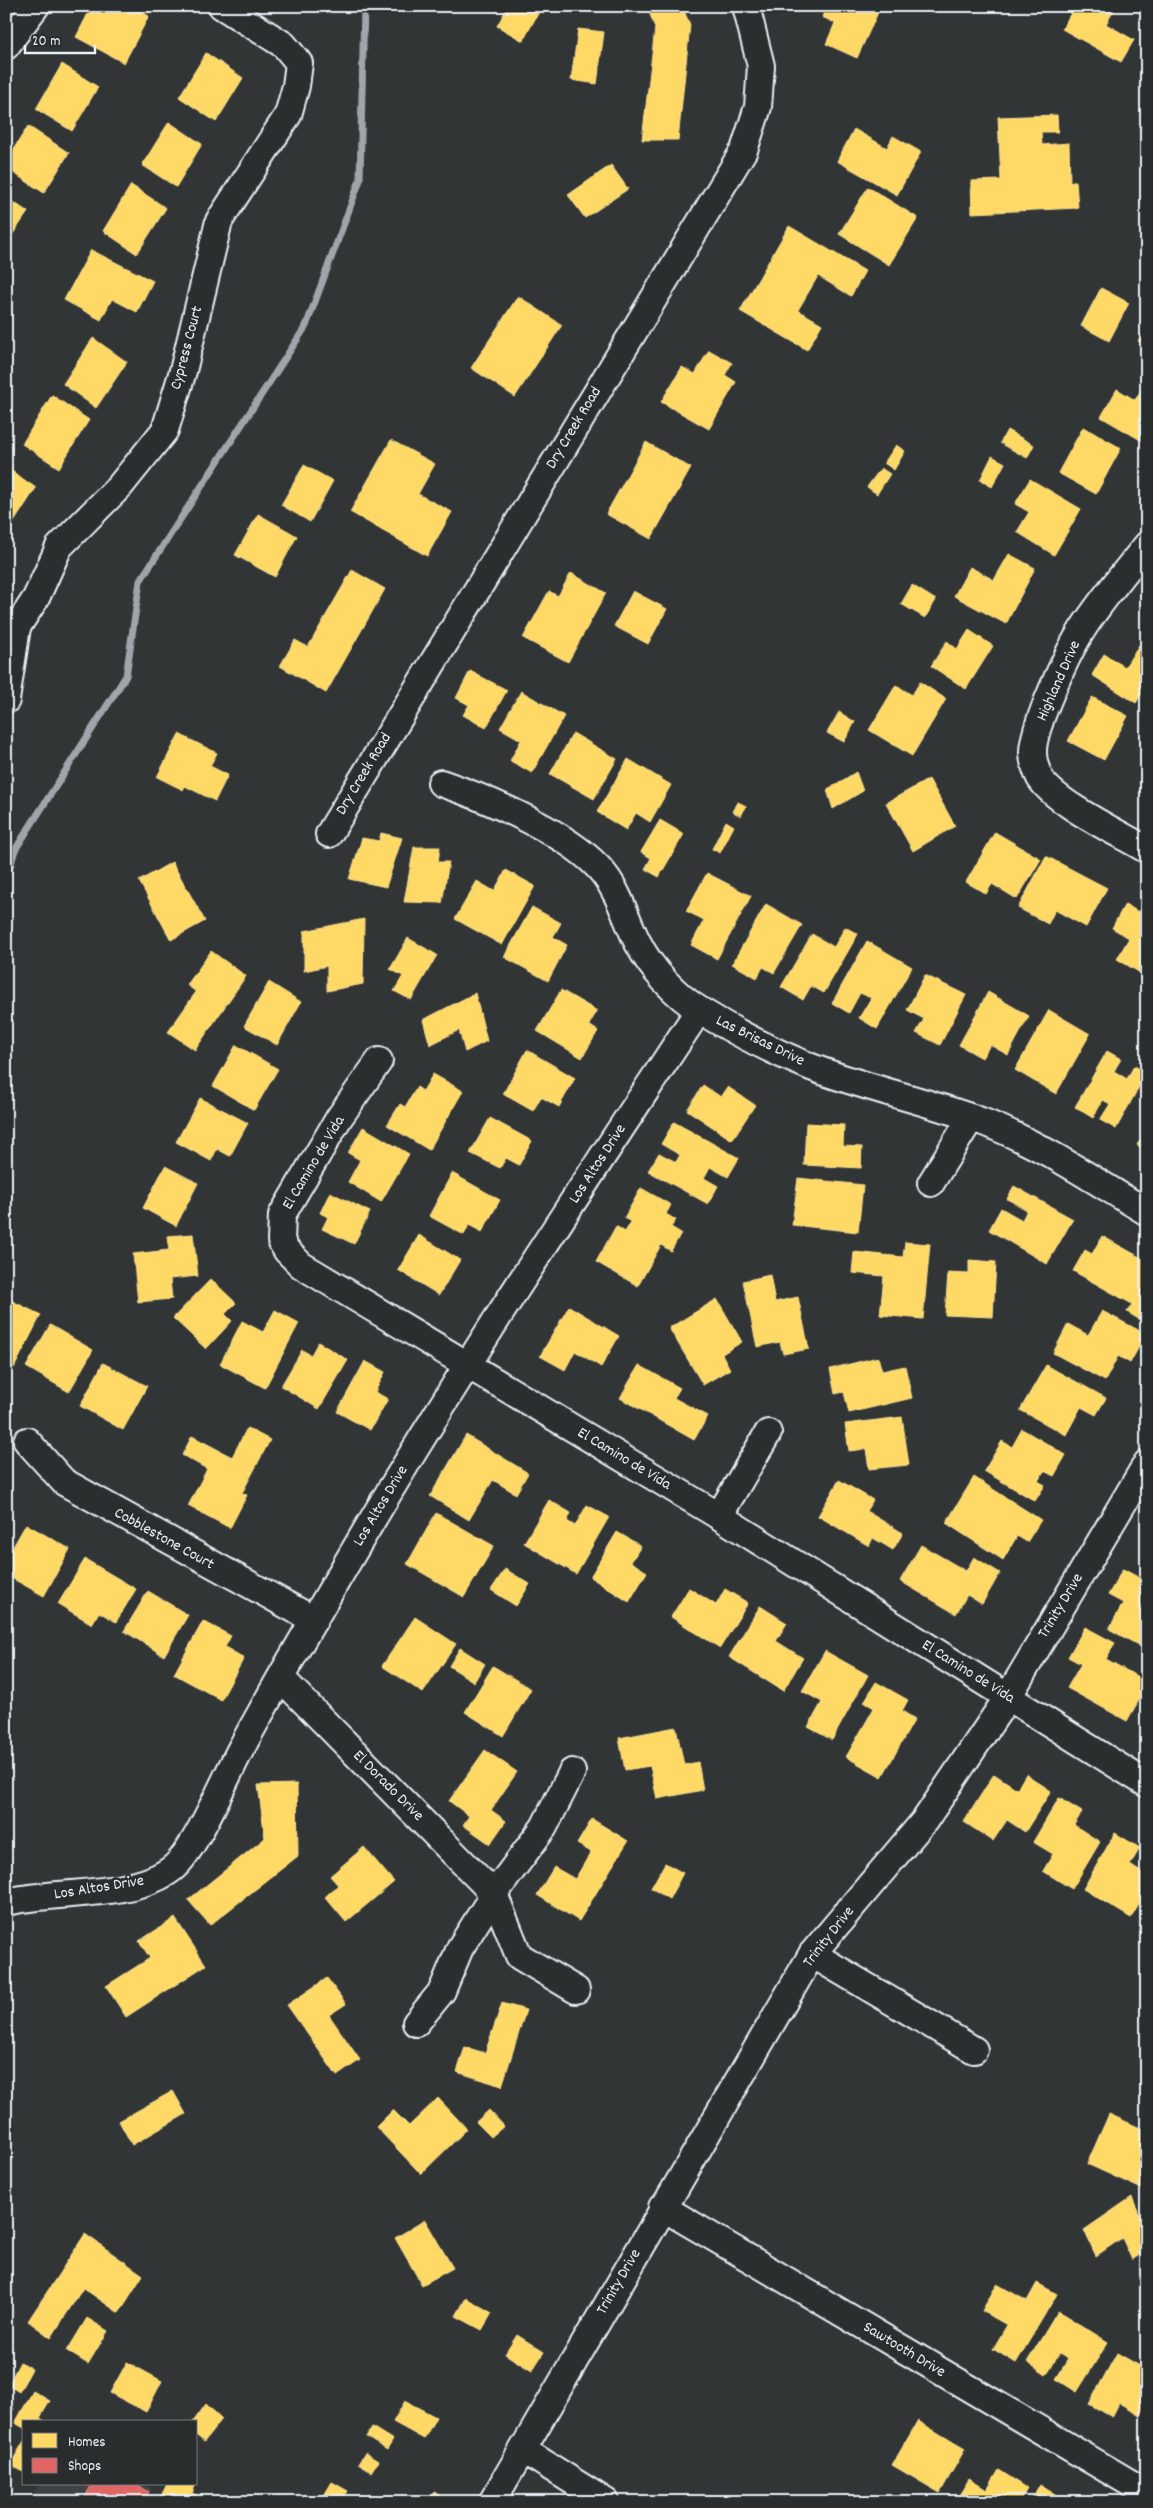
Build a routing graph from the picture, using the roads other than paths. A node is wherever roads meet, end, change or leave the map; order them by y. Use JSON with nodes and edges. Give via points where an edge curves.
{"nodes":[{"id":1,"x":36,"y":6,"type":"edge"},
{"id":2,"x":222,"y":6,"type":"edge"},
{"id":3,"x":746,"y":6,"type":"edge"},
{"id":4,"x":6,"y":46,"type":"edge"},
{"id":5,"x":1147,"y":545,"type":"edge"},
{"id":6,"x":6,"y":700,"type":"edge"},
{"id":7,"x":441,"y":783,"type":"dead end"},
{"id":8,"x":329,"y":834,"type":"dead end"},
{"id":9,"x":1147,"y":850,"type":"edge"},
{"id":10,"x":699,"y":1010,"type":"junction"},
{"id":11,"x":378,"y":1061,"type":"dead end"},
{"id":12,"x":971,"y":1118,"type":"junction"},
{"id":13,"x":931,"y":1183,"type":"dead end"},
{"id":14,"x":1147,"y":1212,"type":"edge"},
{"id":15,"x":466,"y":1364,"type":"junction"},
{"id":16,"x":768,"y":1433,"type":"dead end"},
{"id":17,"x":27,"y":1441,"type":"dead end"},
{"id":18,"x":1147,"y":1463,"type":"edge"},
{"id":19,"x":719,"y":1516,"type":"junction"},
{"id":20,"x":314,"y":1620,"type":"junction"},
{"id":21,"x":281,"y":1678,"type":"junction"},
{"id":22,"x":1008,"y":1697,"type":"junction"},
{"id":23,"x":572,"y":1772,"type":"dead end"},
{"id":24,"x":1147,"y":1784,"type":"edge"},
{"id":25,"x":494,"y":1894,"type":"junction"},
{"id":26,"x":6,"y":1902,"type":"edge"},
{"id":27,"x":812,"y":1954,"type":"junction"},
{"id":28,"x":576,"y":1990,"type":"dead end"},
{"id":29,"x":416,"y":2023,"type":"dead end"},
{"id":30,"x":974,"y":2050,"type":"dead end"},
{"id":31,"x":662,"y":2207,"type":"junction"},
{"id":32,"x":523,"y":2450,"type":"junction"},
{"id":33,"x":1147,"y":2493,"type":"edge"},
{"id":34,"x":492,"y":2502,"type":"edge"},
{"id":35,"x":606,"y":2502,"type":"edge"}],
"edges":[{"from":1,"to":4,"type":"street"},
{"from":2,"to":6,"type":"street","name":"Cypress Court","via":[[284,45],[299,63],[288,115],[219,221],[183,372],[165,430],[120,486],[59,548],[36,598],[17,627]]},
{"from":3,"to":8,"type":"street","name":"Dry Creek Road","via":[[761,66],[758,108],[744,150]]},
{"from":5,"to":9,"type":"street","name":"Highland Drive","via":[[1083,629],[1066,659],[1033,752],[1040,778],[1052,792]]},
{"from":7,"to":10,"type":"street","name":"Las Brisas Drive","via":[[504,808],[585,855],[604,873],[638,944],[655,968]]},
{"from":10,"to":12,"type":"street","name":"Las Brisas Drive","via":[[812,1067]]},
{"from":10,"to":15,"type":"street","name":"Los Altos Drive"},
{"from":11,"to":15,"type":"street","name":"El Camino de Vida","via":[[287,1204],[282,1215],[281,1241],[302,1265]]},
{"from":12,"to":13,"type":"street"},
{"from":12,"to":14,"type":"street","name":"Las Brisas Drive","via":[[1039,1149]]},
{"from":15,"to":19,"type":"street","name":"El Camino de Vida"},
{"from":15,"to":20,"type":"street","name":"Los Altos Drive"},
{"from":16,"to":19,"type":"street"},
{"from":17,"to":20,"type":"street","name":"Cobblestone Court","via":[[64,1482]]},
{"from":18,"to":22,"type":"street","name":"Trinity Drive"},
{"from":19,"to":22,"type":"street","name":"El Camino de Vida"},
{"from":20,"to":21,"type":"street","name":"Los Altos Drive"},
{"from":21,"to":25,"type":"street","name":"El Dorado Drive"},
{"from":21,"to":26,"type":"street","name":"Los Altos Drive","via":[[188,1851],[172,1869],[136,1885]]},
{"from":22,"to":24,"type":"street","name":"El Camino de Vida"},
{"from":22,"to":27,"type":"street","name":"Trinity Drive","via":[[925,1820]]},
{"from":23,"to":25,"type":"street","via":[[544,1827]]},
{"from":25,"to":28,"type":"street","name":"El Dorado Drive","via":[[519,1956]]},
{"from":25,"to":29,"type":"street","via":[[460,1948],[442,1990]]},
{"from":27,"to":30,"type":"street"},
{"from":27,"to":31,"type":"street","name":"Trinity Drive"},
{"from":31,"to":32,"type":"street","name":"Trinity Drive"},
{"from":31,"to":33,"type":"street","name":"Sawtooth Drive"},
{"from":32,"to":34,"type":"street","name":"Trinity Drive"},
{"from":32,"to":35,"type":"street"}]}
